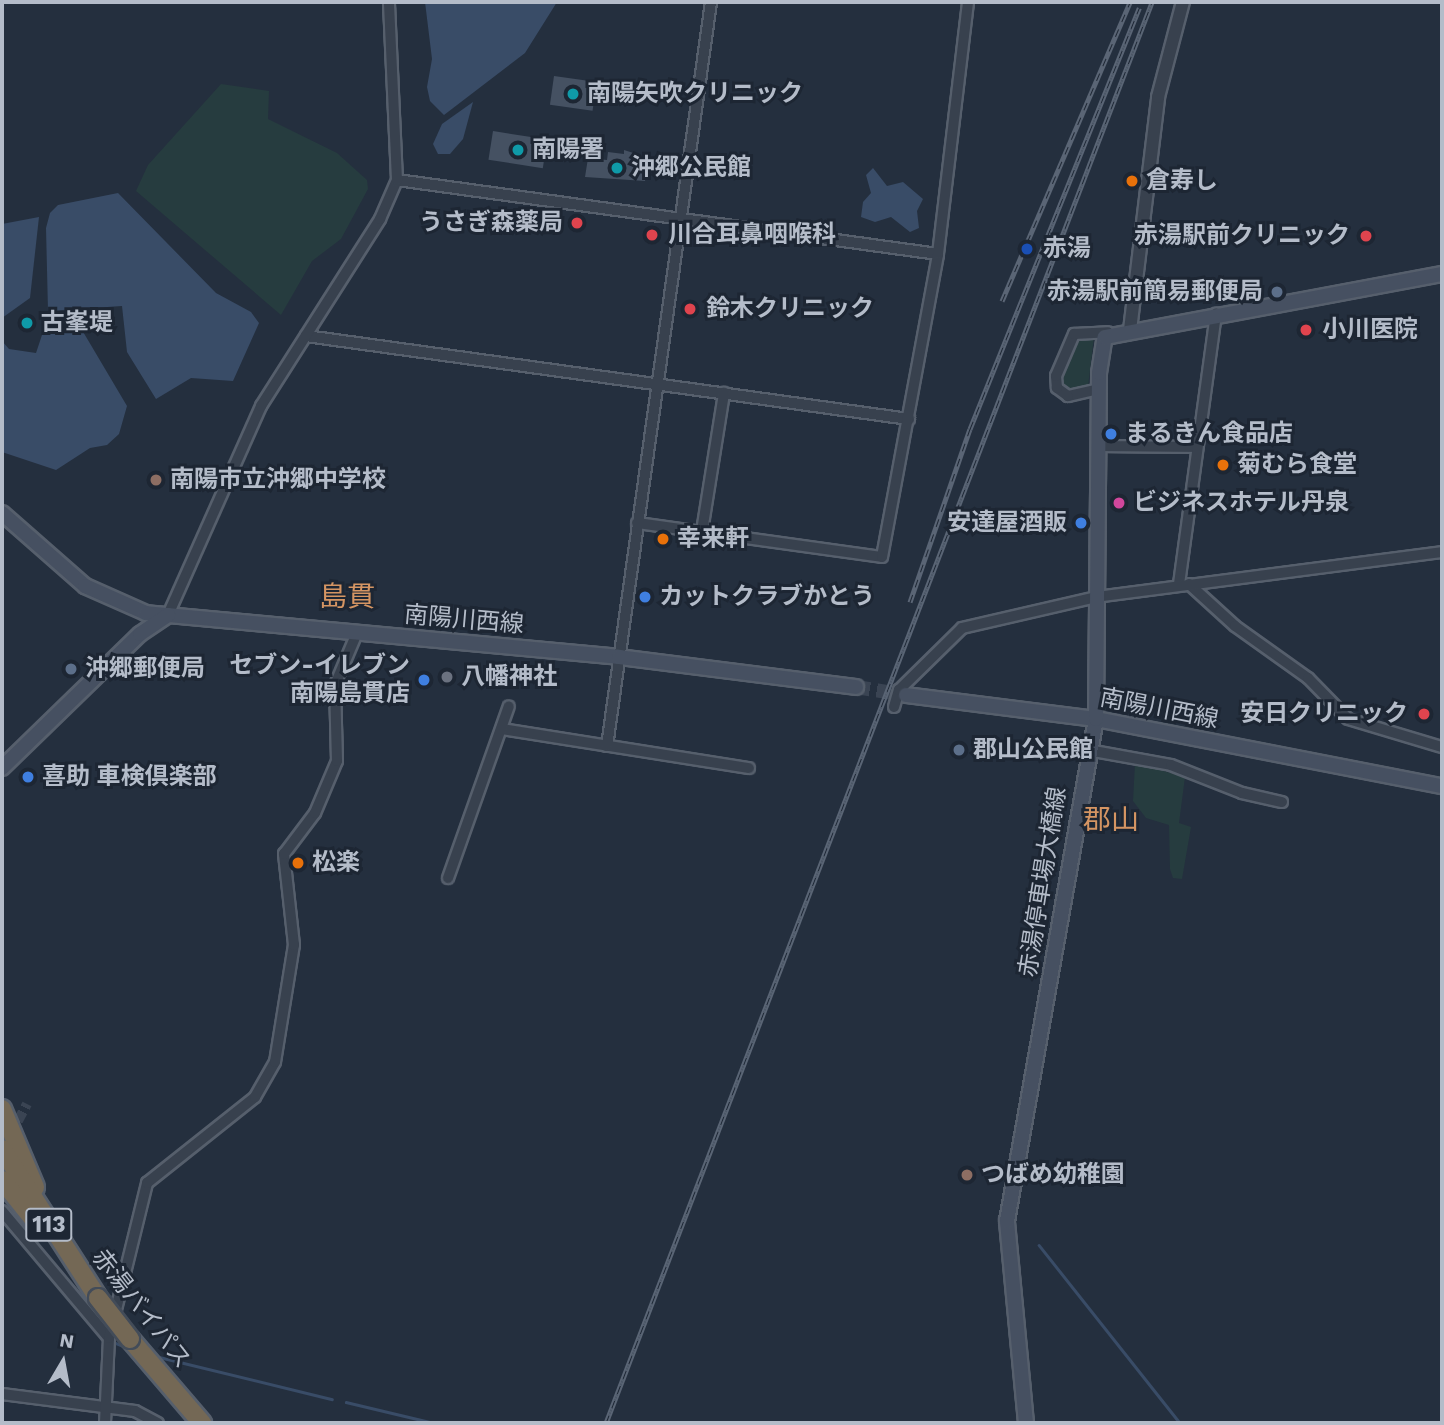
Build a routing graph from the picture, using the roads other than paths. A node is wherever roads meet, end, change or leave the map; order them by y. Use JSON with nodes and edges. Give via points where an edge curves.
{"nodes":[{"id":1,"x":389,"y":2,"type":"edge"},
{"id":2,"x":711,"y":2,"type":"edge"},
{"id":3,"x":968,"y":2,"type":"edge"},
{"id":4,"x":1183,"y":2,"type":"edge"},
{"id":5,"x":397,"y":180,"type":"junction"},
{"id":6,"x":682,"y":218,"type":"junction"},
{"id":7,"x":939,"y":254,"type":"junction"},
{"id":8,"x":1442,"y":274,"type":"edge"},
{"id":9,"x":1216,"y":314,"type":"junction"},
{"id":10,"x":1130,"y":330,"type":"junction"},
{"id":11,"x":306,"y":336,"type":"junction"},
{"id":12,"x":1105,"y":339,"type":"junction"},
{"id":13,"x":658,"y":384,"type":"junction"},
{"id":14,"x":1099,"y":389,"type":"junction"},
{"id":15,"x":724,"y":393,"type":"junction"},
{"id":16,"x":909,"y":419,"type":"junction"},
{"id":17,"x":1101,"y":446,"type":"junction"},
{"id":18,"x":1198,"y":447,"type":"junction"},
{"id":19,"x":2,"y":513,"type":"edge"},
{"id":20,"x":637,"y":523,"type":"junction"},
{"id":21,"x":702,"y":531,"type":"junction"},
{"id":22,"x":1442,"y":551,"type":"edge"},
{"id":23,"x":1184,"y":584,"type":"junction"},
{"id":24,"x":1096,"y":597,"type":"junction"},
{"id":25,"x":168,"y":614,"type":"junction"},
{"id":26,"x":357,"y":633,"type":"junction"},
{"id":27,"x":619,"y":656,"type":"junction"},
{"id":28,"x":856,"y":687,"type":"tunnel mouth"},
{"id":29,"x":906,"y":695,"type":"tunnel mouth"},
{"id":30,"x":509,"y":706,"type":"dead end"},
{"id":31,"x":894,"y":707,"type":"dead end"},
{"id":32,"x":1096,"y":719,"type":"junction"},
{"id":33,"x":502,"y":729,"type":"junction"},
{"id":34,"x":607,"y":746,"type":"junction"},
{"id":35,"x":1442,"y":747,"type":"edge"},
{"id":36,"x":1088,"y":750,"type":"junction"},
{"id":37,"x":2,"y":768,"type":"edge"},
{"id":38,"x":749,"y":768,"type":"dead end"},
{"id":39,"x":1442,"y":786,"type":"edge"},
{"id":40,"x":1282,"y":802,"type":"dead end"},
{"id":41,"x":448,"y":878,"type":"dead end"},
{"id":42,"x":2,"y":1109,"type":"edge"},
{"id":43,"x":2,"y":1149,"type":"edge"},
{"id":44,"x":2,"y":1180,"type":"edge"},
{"id":45,"x":2,"y":1211,"type":"edge"},
{"id":46,"x":55,"y":1235,"type":"junction"},
{"id":47,"x":98,"y":1298,"type":"junction"},
{"id":48,"x":109,"y":1338,"type":"junction"},
{"id":49,"x":2,"y":1394,"type":"edge"},
{"id":50,"x":105,"y":1405,"type":"junction"},
{"id":51,"x":105,"y":1423,"type":"edge"},
{"id":52,"x":158,"y":1423,"type":"edge"},
{"id":53,"x":202,"y":1423,"type":"edge"},
{"id":54,"x":1026,"y":1423,"type":"edge"}],
"edges":[{"from":1,"to":5,"type":"street"},
{"from":2,"to":6,"type":"street"},
{"from":3,"to":7,"type":"street"},
{"from":4,"to":10,"type":"street","via":[[1158,97]]},
{"from":5,"to":6,"type":"street"},
{"from":5,"to":11,"type":"street","via":[[380,219]]},
{"from":6,"to":7,"type":"street"},
{"from":6,"to":13,"type":"street"},
{"from":7,"to":16,"type":"street"},
{"from":8,"to":9,"type":"main road"},
{"from":9,"to":10,"type":"main road"},
{"from":9,"to":18,"type":"street"},
{"from":10,"to":12,"type":"main road"},
{"from":11,"to":13,"type":"street"},
{"from":11,"to":25,"type":"street","via":[[261,406]]},
{"from":12,"to":14,"type":"main road","name":"赤湯停車場大橋線"},
{"from":12,"to":14,"type":"street","via":[[1074,334],[1056,376],[1057,388],[1068,397]]},
{"from":13,"to":15,"type":"street"},
{"from":13,"to":20,"type":"street"},
{"from":14,"to":17,"type":"main road","name":"赤湯停車場大橋線"},
{"from":15,"to":16,"type":"street"},
{"from":15,"to":21,"type":"street"},
{"from":16,"to":21,"type":"street","via":[[882,556]]},
{"from":17,"to":18,"type":"street"},
{"from":17,"to":24,"type":"main road","name":"赤湯停車場大橋線"},
{"from":18,"to":23,"type":"street"},
{"from":19,"to":25,"type":"main road","name":"南陽川西線","via":[[101,596],[146,613]]},
{"from":20,"to":21,"type":"street"},
{"from":20,"to":27,"type":"street"},
{"from":22,"to":23,"type":"street"},
{"from":23,"to":24,"type":"street"},
{"from":23,"to":35,"type":"street","via":[[1308,678],[1348,719]]},
{"from":24,"to":31,"type":"street","via":[[962,628],[899,691]]},
{"from":24,"to":32,"type":"main road","name":"赤湯停車場大橋線"},
{"from":25,"to":26,"type":"main road","name":"南陽川西線"},
{"from":25,"to":37,"type":"main road","via":[[140,634]]},
{"from":26,"to":27,"type":"main road","name":"南陽川西線"},
{"from":26,"to":48,"type":"street","via":[[335,685],[337,761],[315,813],[284,854],[293,959],[269,1079],[255,1097],[147,1183]]},
{"from":27,"to":28,"type":"main road","name":"南陽川西線"},
{"from":27,"to":34,"type":"street"},
{"from":29,"to":32,"type":"main road","name":"南陽川西線"},
{"from":30,"to":33,"type":"street"},
{"from":32,"to":36,"type":"main road","name":"赤湯停車場大橋線"},
{"from":32,"to":39,"type":"main road","name":"南陽川西線"},
{"from":33,"to":34,"type":"street"},
{"from":33,"to":41,"type":"street"},
{"from":34,"to":38,"type":"street"},
{"from":36,"to":40,"type":"street","via":[[1171,765],[1242,793]]},
{"from":36,"to":54,"type":"main road","name":"赤湯停車場大橋線","via":[[1008,1211]]},
{"from":42,"to":46,"type":"highway"},
{"from":43,"to":46,"type":"highway","name":"赤湯バイパス","number":"113"},
{"from":44,"to":47,"type":"highway"},
{"from":45,"to":48,"type":"street"},
{"from":46,"to":47,"type":"highway","name":"赤湯バイパス","number":"113"},
{"from":47,"to":53,"type":"highway","name":"赤湯バイパス","number":"113","bridge":true},
{"from":48,"to":50,"type":"street"},
{"from":49,"to":50,"type":"street"},
{"from":50,"to":51,"type":"street"},
{"from":50,"to":52,"type":"street","via":[[135,1411]]}]}
